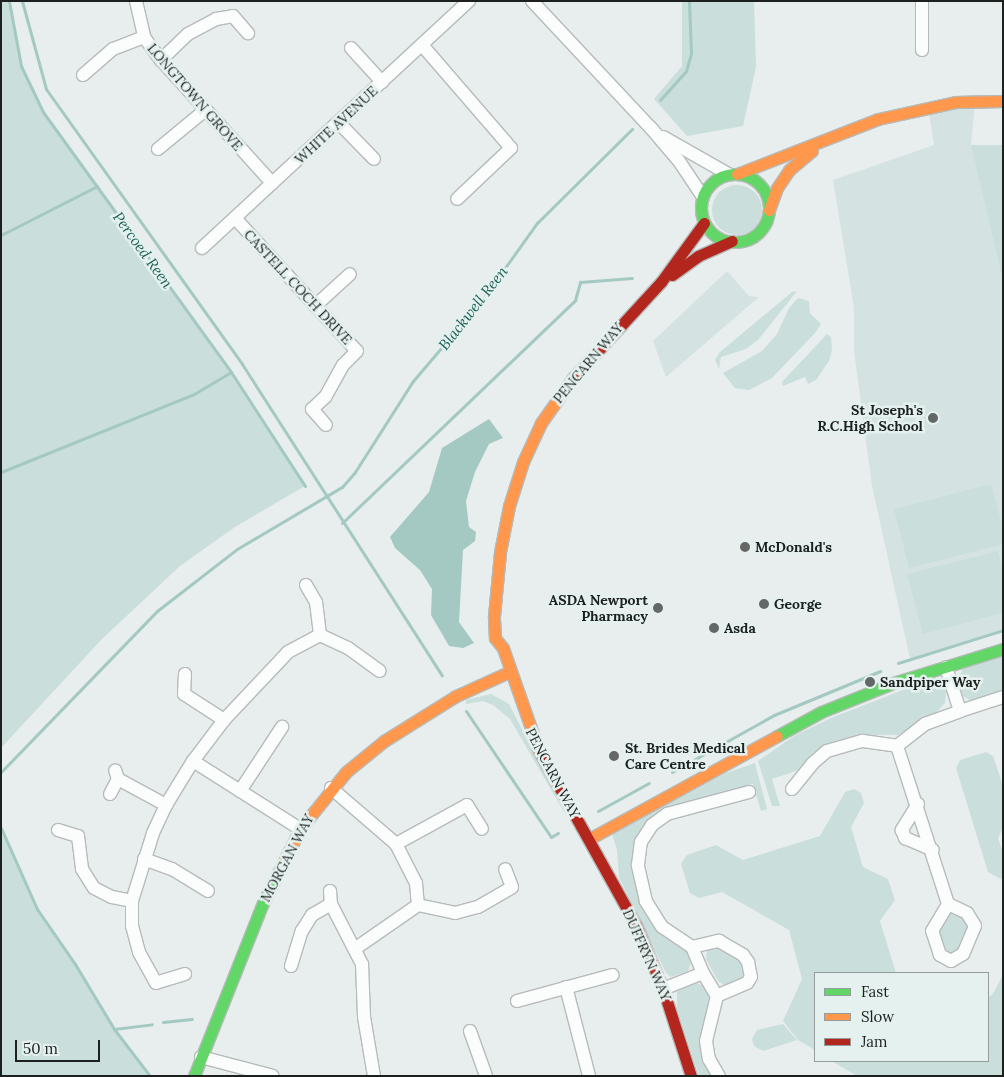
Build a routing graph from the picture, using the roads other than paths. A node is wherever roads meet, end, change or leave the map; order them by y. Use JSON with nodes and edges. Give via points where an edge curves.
{"nodes":[{"id":1,"x":136,"y":1,"type":"edge"},
{"id":2,"x":469,"y":1,"type":"edge"},
{"id":3,"x":532,"y":1,"type":"edge"},
{"id":4,"x":922,"y":1,"type":"edge"},
{"id":5,"x":248,"y":33,"type":"dead end"},
{"id":6,"x":144,"y":36,"type":"junction"},
{"id":7,"x":422,"y":46,"type":"junction"},
{"id":8,"x":351,"y":48,"type":"dead end"},
{"id":9,"x":922,"y":50,"type":"dead end"},
{"id":10,"x":161,"y":60,"type":"junction"},
{"id":11,"x":83,"y":75,"type":"dead end"},
{"id":12,"x":382,"y":82,"type":"junction"},
{"id":13,"x":1003,"y":101,"type":"edge"},
{"id":14,"x":204,"y":111,"type":"junction"},
{"id":15,"x":339,"y":122,"type":"junction"},
{"id":16,"x":651,"y":128,"type":"junction"},
{"id":17,"x":826,"y":140,"type":"junction"},
{"id":18,"x":158,"y":149,"type":"dead end"},
{"id":19,"x":374,"y":159,"type":"dead end"},
{"id":20,"x":732,"y":174,"type":"junction"},
{"id":21,"x":272,"y":183,"type":"junction"},
{"id":22,"x":703,"y":197,"type":"junction"},
{"id":23,"x":457,"y":199,"type":"dead end"},
{"id":24,"x":769,"y":210,"type":"junction"},
{"id":25,"x":235,"y":218,"type":"junction"},
{"id":26,"x":704,"y":222,"type":"junction"},
{"id":27,"x":732,"y":242,"type":"junction"},
{"id":28,"x":202,"y":248,"type":"dead end"},
{"id":29,"x":350,"y":274,"type":"dead end"},
{"id":30,"x":661,"y":282,"type":"junction"},
{"id":31,"x":316,"y":306,"type":"junction"},
{"id":32,"x":326,"y":425,"type":"dead end"},
{"id":33,"x":306,"y":585,"type":"dead end"},
{"id":34,"x":320,"y":635,"type":"junction"},
{"id":35,"x":1003,"y":649,"type":"edge"},
{"id":36,"x":946,"y":667,"type":"junction"},
{"id":37,"x":380,"y":671,"type":"dead end"},
{"id":38,"x":508,"y":672,"type":"junction"},
{"id":39,"x":185,"y":674,"type":"dead end"},
{"id":40,"x":1001,"y":699,"type":"edge"},
{"id":41,"x":960,"y":711,"type":"junction"},
{"id":42,"x":224,"y":720,"type":"junction"},
{"id":43,"x":282,"y":727,"type":"dead end"},
{"id":44,"x":897,"y":746,"type":"junction"},
{"id":45,"x":193,"y":761,"type":"junction"},
{"id":46,"x":331,"y":788,"type":"junction"},
{"id":47,"x":792,"y":789,"type":"dead end"},
{"id":48,"x":240,"y":791,"type":"junction"},
{"id":49,"x":749,"y":792,"type":"dead end"},
{"id":50,"x":110,"y":794,"type":"dead end"},
{"id":51,"x":918,"y":804,"type":"junction"},
{"id":52,"x":166,"y":805,"type":"junction"},
{"id":53,"x":300,"y":829,"type":"junction"},
{"id":54,"x":482,"y":829,"type":"dead end"},
{"id":55,"x":58,"y":830,"type":"dead end"},
{"id":56,"x":589,"y":839,"type":"junction"},
{"id":57,"x":396,"y":844,"type":"junction"},
{"id":58,"x":933,"y":850,"type":"junction"},
{"id":59,"x":144,"y":859,"type":"junction"},
{"id":60,"x":505,"y":869,"type":"dead end"},
{"id":61,"x":208,"y":891,"type":"dead end"},
{"id":62,"x":132,"y":901,"type":"junction"},
{"id":63,"x":948,"y":904,"type":"dead end"},
{"id":64,"x":418,"y":905,"type":"junction"},
{"id":65,"x":692,"y":947,"type":"junction"},
{"id":66,"x":356,"y":948,"type":"junction"},
{"id":67,"x":291,"y":966,"type":"dead end"},
{"id":68,"x":703,"y":973,"type":"junction"},
{"id":69,"x":185,"y":974,"type":"dead end"},
{"id":70,"x":613,"y":975,"type":"dead end"},
{"id":71,"x":566,"y":987,"type":"junction"},
{"id":72,"x":663,"y":989,"type":"junction"},
{"id":73,"x":717,"y":996,"type":"junction"},
{"id":74,"x":517,"y":1001,"type":"dead end"},
{"id":75,"x":470,"y":1031,"type":"dead end"},
{"id":76,"x":201,"y":1057,"type":"junction"},
{"id":77,"x":194,"y":1076,"type":"edge"},
{"id":78,"x":273,"y":1076,"type":"edge"},
{"id":79,"x":374,"y":1076,"type":"edge"},
{"id":80,"x":486,"y":1076,"type":"edge"},
{"id":81,"x":589,"y":1076,"type":"edge"},
{"id":82,"x":691,"y":1076,"type":"edge"},
{"id":83,"x":719,"y":1076,"type":"edge"}],
"edges":[{"from":1,"to":6,"type":"street","name":"LONGTOWN GROVE"},
{"from":2,"to":7,"type":"street","name":"WHITE AVENUE"},
{"from":3,"to":16,"type":"street"},
{"from":4,"to":9,"type":"street"},
{"from":5,"to":10,"type":"street","via":[[233,16],[216,19],[188,34]]},
{"from":6,"to":10,"type":"street","name":"LONGTOWN GROVE"},
{"from":6,"to":11,"type":"street","via":[[113,49]]},
{"from":7,"to":12,"type":"street","name":"WHITE AVENUE"},
{"from":7,"to":23,"type":"street","via":[[512,148]]},
{"from":8,"to":12,"type":"street"},
{"from":10,"to":14,"type":"street","name":"LONGTOWN GROVE"},
{"from":12,"to":15,"type":"street","name":"WHITE AVENUE"},
{"from":13,"to":17,"type":"street","via":[[928,106],[854,126]]},
{"from":14,"to":18,"type":"street"},
{"from":14,"to":21,"type":"street","name":"LONGTOWN GROVE"},
{"from":15,"to":19,"type":"street"},
{"from":15,"to":21,"type":"street","name":"WHITE AVENUE"},
{"from":16,"to":20,"type":"street"},
{"from":16,"to":22,"type":"street"},
{"from":17,"to":20,"type":"street"},
{"from":17,"to":24,"type":"street","via":[[789,170],[777,188]]},
{"from":20,"to":22,"type":"street","via":[[708,186]]},
{"from":20,"to":24,"type":"street","via":[[757,182],[764,190]]},
{"from":21,"to":25,"type":"street","name":"WHITE AVENUE"},
{"from":22,"to":26,"type":"street"},
{"from":24,"to":27,"type":"street","via":[[757,233]]},
{"from":25,"to":28,"type":"street","name":"WHITE AVENUE"},
{"from":25,"to":31,"type":"street","name":"CASTELL COCH DRIVE"},
{"from":26,"to":27,"type":"street","via":[[716,236]]},
{"from":26,"to":30,"type":"street","name":"PENCARN WAY"},
{"from":27,"to":30,"type":"street","name":"PENCARN WAY","via":[[698,256]]},
{"from":29,"to":31,"type":"street"},
{"from":30,"to":38,"type":"street","name":"PENCARN WAY","via":[[571,380],[541,423],[523,462],[509,506],[500,552],[498,599],[506,635],[503,648]]},
{"from":31,"to":32,"type":"street","name":"CASTELL COCH DRIVE","via":[[357,352],[343,365],[324,397],[312,409]]},
{"from":33,"to":34,"type":"street","via":[[316,602]]},
{"from":34,"to":37,"type":"street","via":[[348,648]]},
{"from":34,"to":42,"type":"street","via":[[307,639],[288,652]]},
{"from":35,"to":36,"type":"street"},
{"from":36,"to":41,"type":"street"},
{"from":36,"to":56,"type":"street","via":[[893,683],[821,712]]},
{"from":38,"to":46,"type":"street","name":"MORGAN WAY","via":[[456,696],[412,722],[364,756]]},
{"from":38,"to":56,"type":"street","name":"PENCARN WAY","via":[[536,744]]},
{"from":39,"to":42,"type":"street","via":[[184,694]]},
{"from":40,"to":41,"type":"street"},
{"from":41,"to":44,"type":"street","via":[[925,724]]},
{"from":42,"to":45,"type":"street"},
{"from":43,"to":48,"type":"street"},
{"from":44,"to":47,"type":"street","via":[[869,741],[833,749],[813,763]]},
{"from":44,"to":51,"type":"street"},
{"from":45,"to":48,"type":"street"},
{"from":45,"to":52,"type":"street"},
{"from":46,"to":53,"type":"street","name":"MORGAN WAY"},
{"from":46,"to":57,"type":"street"},
{"from":48,"to":53,"type":"street"},
{"from":49,"to":65,"type":"street","via":[[667,814],[652,825],[641,842],[639,875],[653,916],[666,930]]},
{"from":50,"to":52,"type":"street","via":[[117,774]]},
{"from":51,"to":58,"type":"street"},
{"from":51,"to":58,"type":"street","via":[[902,830],[905,838]]},
{"from":52,"to":59,"type":"street"},
{"from":53,"to":76,"type":"street","name":"MORGAN WAY","via":[[263,903]]},
{"from":54,"to":57,"type":"street","via":[[467,805]]},
{"from":55,"to":62,"type":"street","via":[[78,836],[82,869],[94,888],[112,898]]},
{"from":56,"to":72,"type":"street","name":"DUFFRYN WAY","via":[[636,925]]},
{"from":57,"to":64,"type":"street","via":[[416,883]]},
{"from":58,"to":63,"type":"street"},
{"from":59,"to":61,"type":"street","via":[[172,869]]},
{"from":59,"to":62,"type":"street"},
{"from":60,"to":64,"type":"street","via":[[512,887],[478,907],[455,913]]},
{"from":62,"to":69,"type":"street","via":[[132,926],[139,952],[156,983]]},
{"from":64,"to":66,"type":"street"},
{"from":65,"to":68,"type":"street"},
{"from":65,"to":73,"type":"street","via":[[719,941],[743,955],[748,962],[752,973],[747,983]]},
{"from":66,"to":67,"type":"street","via":[[331,898],[312,915],[298,940]]},
{"from":66,"to":79,"type":"street","via":[[362,964],[364,1017]]},
{"from":68,"to":72,"type":"street"},
{"from":68,"to":73,"type":"street"},
{"from":70,"to":71,"type":"street"},
{"from":71,"to":74,"type":"street"},
{"from":71,"to":81,"type":"street"},
{"from":72,"to":82,"type":"street","name":"DUFFRYN WAY"},
{"from":73,"to":83,"type":"street","via":[[706,1041],[709,1059]]},
{"from":75,"to":80,"type":"street"},
{"from":76,"to":77,"type":"street","name":"MORGAN WAY"},
{"from":76,"to":78,"type":"street"}]}
